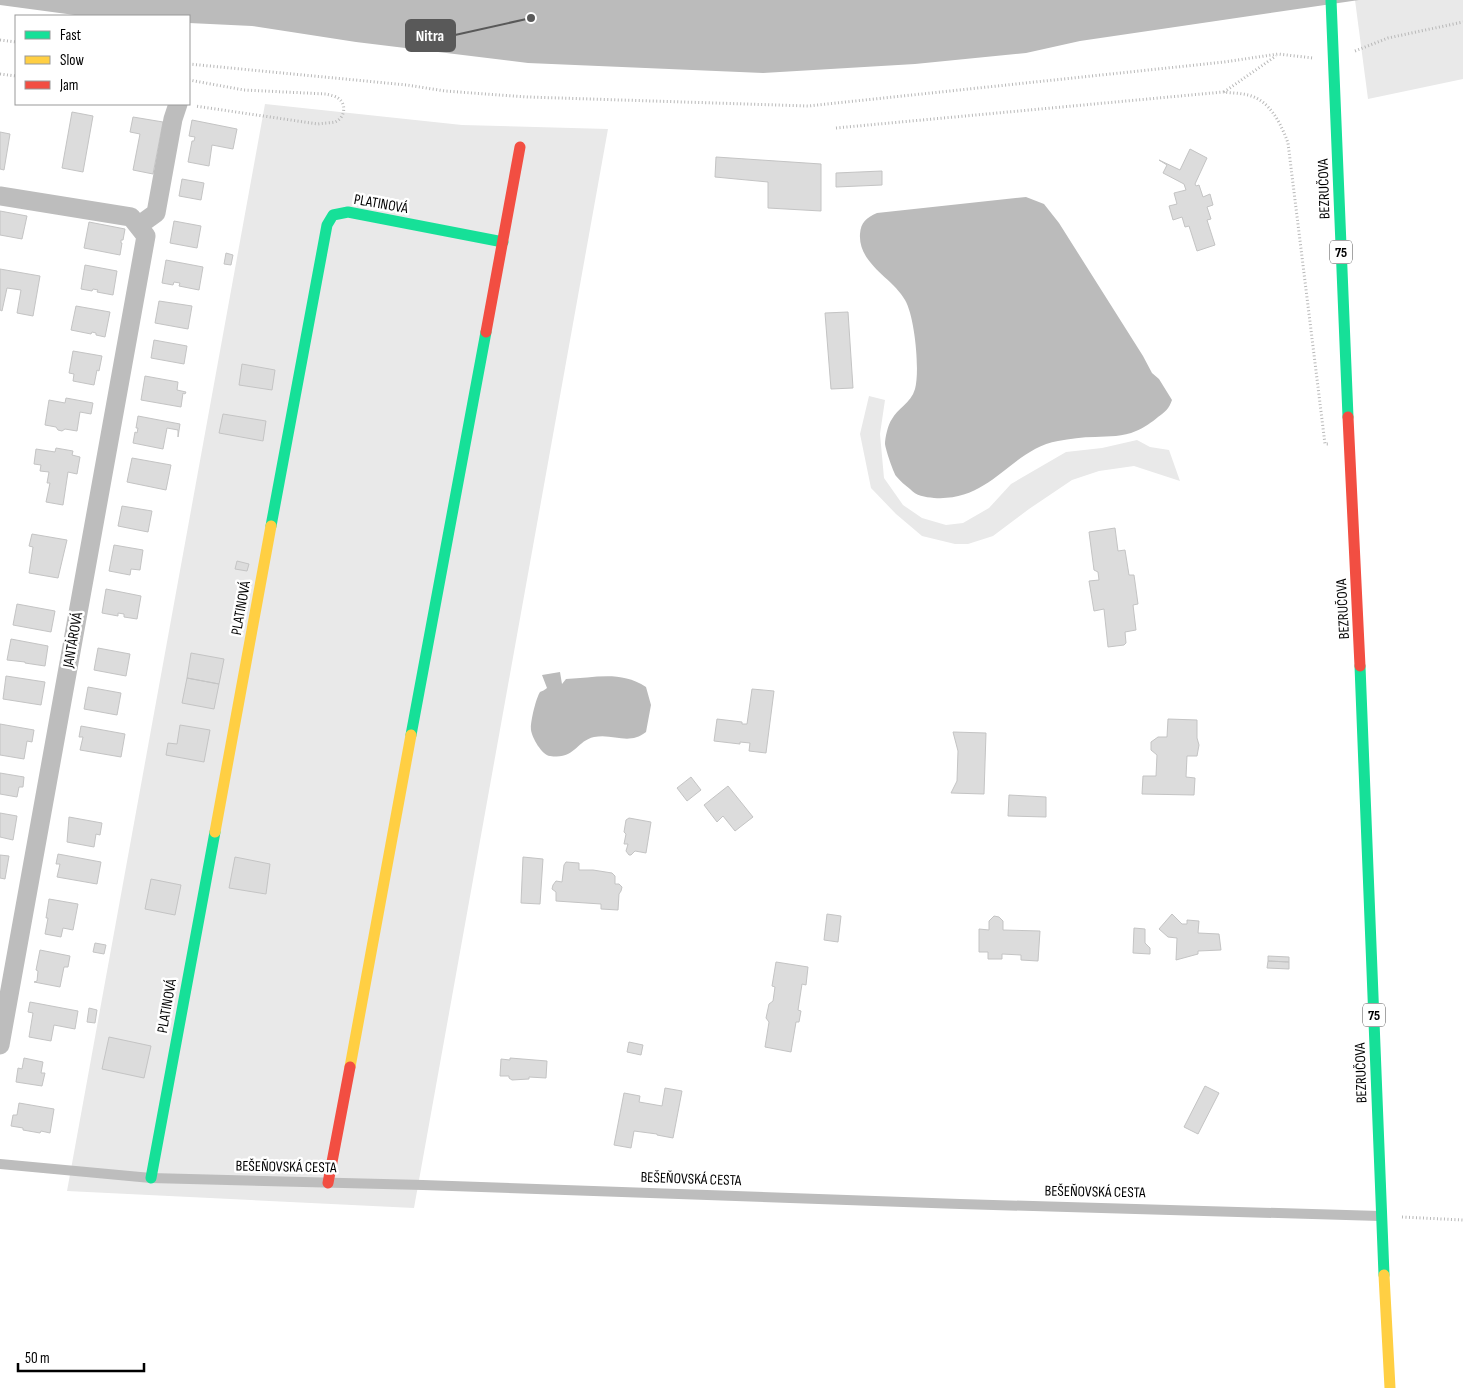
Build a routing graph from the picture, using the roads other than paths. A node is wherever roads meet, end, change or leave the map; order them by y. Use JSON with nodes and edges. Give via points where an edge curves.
{"nodes":[{"id":1,"x":1331,"y":0,"type":"edge"},
{"id":2,"x":184,"y":105,"type":"edge"},
{"id":3,"x":520,"y":147,"type":"dead end"},
{"id":4,"x":0,"y":196,"type":"edge"},
{"id":5,"x":142,"y":231,"type":"junction"},
{"id":6,"x":503,"y":242,"type":"junction"},
{"id":7,"x":0,"y":1045,"type":"edge"},
{"id":8,"x":0,"y":1164,"type":"edge"},
{"id":9,"x":151,"y":1178,"type":"junction"},
{"id":10,"x":328,"y":1183,"type":"junction"},
{"id":11,"x":1381,"y":1216,"type":"junction"},
{"id":12,"x":1390,"y":1388,"type":"edge"}],
"edges":[{"from":1,"to":11,"type":"street","name":"BEZRUČOVA","number":"75","via":[[1365,755]]},
{"from":2,"to":5,"type":"street","via":[[173,119],[156,213]]},
{"from":3,"to":6,"type":"street"},
{"from":4,"to":5,"type":"street","via":[[131,217]]},
{"from":5,"to":7,"type":"street","name":"JANTÁROVÁ"},
{"from":6,"to":9,"type":"street","name":"PLATINOVÁ","via":[[348,212],[334,215],[327,225]]},
{"from":6,"to":10,"type":"street"},
{"from":8,"to":9,"type":"lane","name":"BEŠEŇOVSKÁ CESTA"},
{"from":9,"to":10,"type":"lane","name":"BEŠEŇOVSKÁ CESTA"},
{"from":10,"to":11,"type":"lane","name":"BEŠEŇOVSKÁ CESTA"},
{"from":11,"to":12,"type":"street","number":"75"}]}
